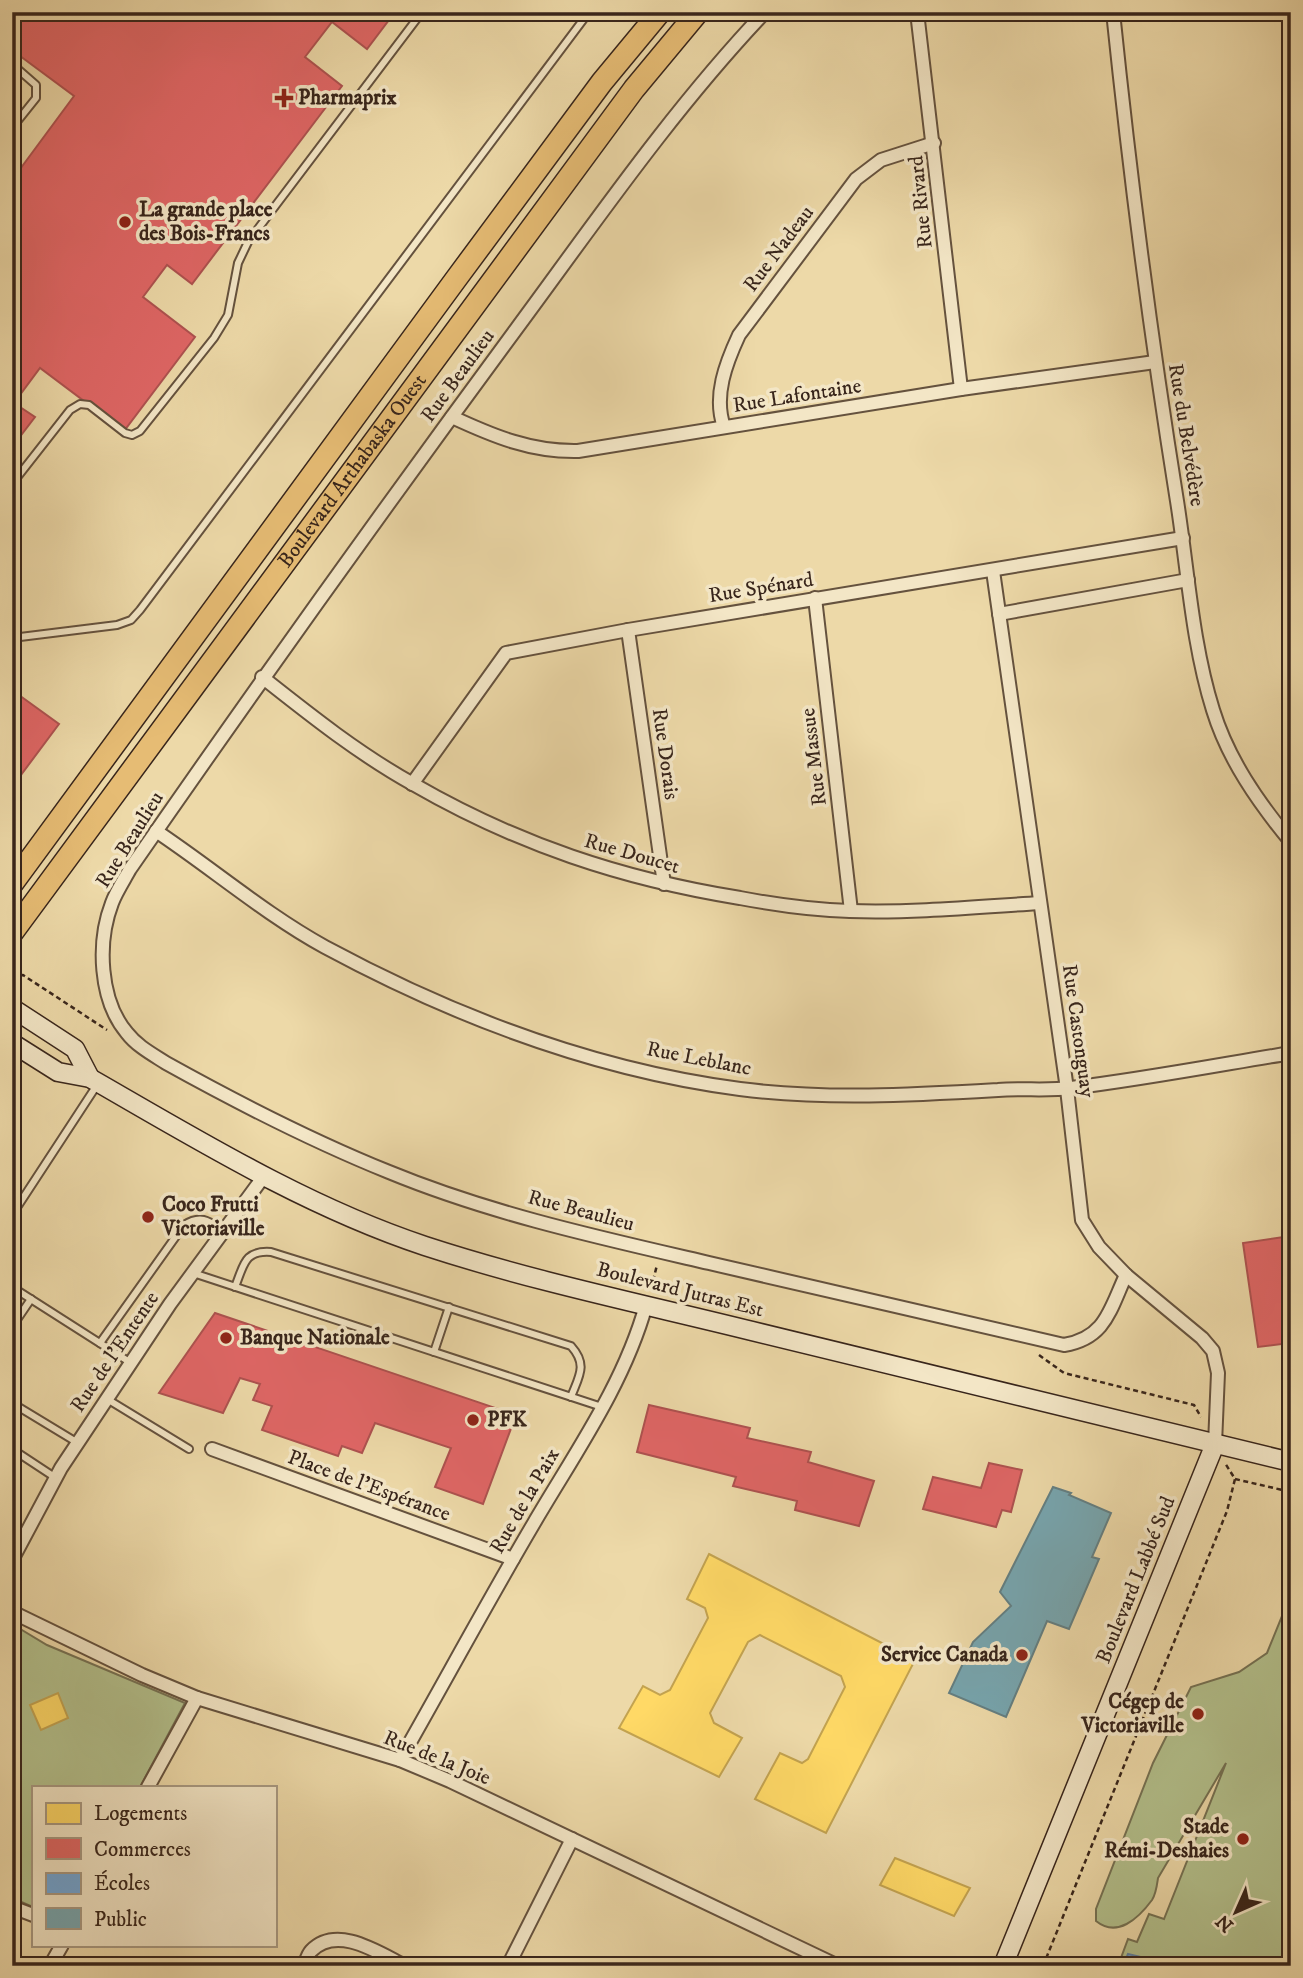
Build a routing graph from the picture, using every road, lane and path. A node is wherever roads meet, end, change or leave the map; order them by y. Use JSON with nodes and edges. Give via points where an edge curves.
{"nodes":[{"id":1,"x":422,"y":12,"type":"edge"},
{"id":2,"x":589,"y":12,"type":"edge"},
{"id":3,"x":660,"y":12,"type":"edge"},
{"id":4,"x":698,"y":12,"type":"edge"},
{"id":5,"x":765,"y":12,"type":"edge"},
{"id":6,"x":917,"y":12,"type":"edge"},
{"id":7,"x":1113,"y":12,"type":"edge"},
{"id":8,"x":12,"y":64,"type":"edge"},
{"id":9,"x":12,"y":128,"type":"edge"},
{"id":10,"x":934,"y":143,"type":"junction"},
{"id":11,"x":1155,"y":362,"type":"junction"},
{"id":12,"x":961,"y":389,"type":"junction"},
{"id":13,"x":452,"y":416,"type":"junction"},
{"id":14,"x":724,"y":427,"type":"junction"},
{"id":15,"x":12,"y":484,"type":"edge"},
{"id":16,"x":1183,"y":538,"type":"junction"},
{"id":17,"x":993,"y":571,"type":"junction"},
{"id":18,"x":1188,"y":580,"type":"junction"},
{"id":19,"x":815,"y":598,"type":"junction"},
{"id":20,"x":999,"y":614,"type":"junction"},
{"id":21,"x":628,"y":630,"type":"junction"},
{"id":22,"x":12,"y":638,"type":"edge"},
{"id":23,"x":262,"y":677,"type":"junction"},
{"id":24,"x":412,"y":784,"type":"junction"},
{"id":25,"x":1286,"y":827,"type":"edge"},
{"id":26,"x":156,"y":831,"type":"junction"},
{"id":27,"x":1291,"y":842,"type":"edge"},
{"id":28,"x":12,"y":884,"type":"edge"},
{"id":29,"x":664,"y":884,"type":"junction"},
{"id":30,"x":1040,"y":903,"type":"junction"},
{"id":31,"x":851,"y":911,"type":"junction"},
{"id":32,"x":12,"y":933,"type":"edge"},
{"id":33,"x":12,"y":977,"type":"edge"},
{"id":34,"x":12,"y":1008,"type":"edge"},
{"id":35,"x":114,"y":1035,"type":"dead end"},
{"id":36,"x":12,"y":1043,"type":"edge"},
{"id":37,"x":1291,"y":1053,"type":"edge"},
{"id":38,"x":94,"y":1081,"type":"junction"},
{"id":39,"x":1067,"y":1089,"type":"junction"},
{"id":40,"x":264,"y":1176,"type":"junction"},
{"id":41,"x":12,"y":1214,"type":"edge"},
{"id":42,"x":224,"y":1231,"type":"junction"},
{"id":43,"x":661,"y":1252,"type":"junction"},
{"id":44,"x":193,"y":1273,"type":"junction"},
{"id":45,"x":1126,"y":1275,"type":"junction"},
{"id":46,"x":12,"y":1287,"type":"edge"},
{"id":47,"x":235,"y":1287,"type":"junction"},
{"id":48,"x":31,"y":1299,"type":"junction"},
{"id":49,"x":646,"y":1305,"type":"junction"},
{"id":50,"x":449,"y":1307,"type":"junction"},
{"id":51,"x":12,"y":1327,"type":"edge"},
{"id":52,"x":1025,"y":1336,"type":"junction"},
{"id":53,"x":100,"y":1343,"type":"junction"},
{"id":54,"x":434,"y":1352,"type":"junction"},
{"id":55,"x":131,"y":1363,"type":"junction"},
{"id":56,"x":571,"y":1397,"type":"junction"},
{"id":57,"x":107,"y":1399,"type":"junction"},
{"id":58,"x":12,"y":1403,"type":"edge"},
{"id":59,"x":602,"y":1407,"type":"junction"},
{"id":60,"x":78,"y":1443,"type":"junction"},
{"id":61,"x":1215,"y":1444,"type":"junction"},
{"id":62,"x":12,"y":1449,"type":"edge"},
{"id":63,"x":189,"y":1449,"type":"dead end"},
{"id":64,"x":212,"y":1449,"type":"dead end"},
{"id":65,"x":1291,"y":1462,"type":"edge"},
{"id":66,"x":55,"y":1478,"type":"junction"},
{"id":67,"x":1235,"y":1479,"type":"junction"},
{"id":68,"x":1291,"y":1493,"type":"edge"},
{"id":69,"x":513,"y":1559,"type":"junction"},
{"id":70,"x":12,"y":1560,"type":"edge"},
{"id":71,"x":12,"y":1612,"type":"edge"},
{"id":72,"x":197,"y":1698,"type":"junction"},
{"id":73,"x":400,"y":1760,"type":"junction"},
{"id":74,"x":149,"y":1786,"type":"edge"},
{"id":75,"x":572,"y":1839,"type":"junction"},
{"id":76,"x":12,"y":1907,"type":"edge"},
{"id":77,"x":32,"y":1916,"type":"edge"},
{"id":78,"x":61,"y":1946,"type":"edge"},
{"id":79,"x":50,"y":1966,"type":"edge"},
{"id":80,"x":304,"y":1966,"type":"edge"},
{"id":81,"x":405,"y":1966,"type":"edge"},
{"id":82,"x":508,"y":1966,"type":"edge"},
{"id":83,"x":838,"y":1966,"type":"edge"},
{"id":84,"x":1003,"y":1966,"type":"edge"},
{"id":85,"x":1043,"y":1966,"type":"edge"}],
"edges":[{"from":1,"to":15,"type":"lane","via":[[248,242],[238,263],[228,314],[140,431],[125,433],[89,405],[80,404],[70,410]]},
{"from":2,"to":22,"type":"lane","via":[[131,620]]},
{"from":3,"to":28,"type":"main road","name":"Boulevard Arthabaska Ouest","via":[[602,82]]},
{"from":4,"to":32,"type":"main road","name":"Boulevard Arthabaska Ouest","via":[[625,100]]},
{"from":5,"to":13,"type":"street","name":"Rue Beaulieu","via":[[640,161]]},
{"from":6,"to":10,"type":"street","name":"Rue Rivard"},
{"from":7,"to":11,"type":"street","name":"Rue du Belvédère"},
{"from":8,"to":9,"type":"lane","via":[[36,85],[37,92]]},
{"from":10,"to":12,"type":"street","name":"Rue Rivard"},
{"from":10,"to":14,"type":"street","name":"Rue Nadeau","via":[[881,160],[856,179],[739,335],[726,362],[720,393]]},
{"from":11,"to":12,"type":"street","name":"Rue Lafontaine"},
{"from":11,"to":16,"type":"street","name":"Rue du Belvédère"},
{"from":12,"to":14,"type":"street","name":"Rue Lafontaine"},
{"from":13,"to":14,"type":"street","name":"Rue Lafontaine","via":[[502,440],[554,452]]},
{"from":13,"to":23,"type":"street","name":"Rue Beaulieu"},
{"from":16,"to":17,"type":"street","name":"Rue Spénard"},
{"from":16,"to":18,"type":"street","name":"Rue du Belvédère"},
{"from":17,"to":19,"type":"street","name":"Rue Spénard"},
{"from":17,"to":20,"type":"street","name":"Rue Castonguay"},
{"from":18,"to":20,"type":"street"},
{"from":18,"to":25,"type":"street","name":"Rue du Belvédère","via":[[1197,647],[1213,711],[1232,758]]},
{"from":19,"to":21,"type":"street","name":"Rue Spénard"},
{"from":19,"to":31,"type":"street","name":"Rue Massue"},
{"from":20,"to":30,"type":"street","name":"Rue Castonguay"},
{"from":21,"to":24,"type":"street","name":"Rue Spénard","via":[[506,653]]},
{"from":21,"to":29,"type":"street","name":"Rue Dorais"},
{"from":23,"to":24,"type":"street","name":"Rue Doucet","via":[[330,730]]},
{"from":23,"to":26,"type":"street","name":"Rue Beaulieu"},
{"from":24,"to":29,"type":"street","name":"Rue Doucet","via":[[538,844],[591,865]]},
{"from":25,"to":27,"type":"street","name":"Rue du Belvédère"},
{"from":26,"to":39,"type":"street","name":"Rue Leblanc","via":[[247,897],[368,970],[505,1030],[584,1055],[739,1088],[825,1096]]},
{"from":26,"to":43,"type":"street","name":"Rue Beaulieu","via":[[112,902],[103,937],[103,968],[115,1015],[144,1049],[225,1096],[389,1173],[460,1198]]},
{"from":29,"to":31,"type":"street","name":"Rue Doucet","via":[[794,908]]},
{"from":30,"to":31,"type":"street","name":"Rue Doucet"},
{"from":30,"to":39,"type":"street","name":"Rue Castonguay"},
{"from":33,"to":35,"type":"path","via":[[23,975]]},
{"from":34,"to":38,"type":"main road","via":[[75,1049]]},
{"from":36,"to":38,"type":"main road","name":"Boulevard Jutras Est","via":[[58,1072]]},
{"from":37,"to":39,"type":"street","name":"Rue Leblanc"},
{"from":38,"to":40,"type":"main road","name":"Boulevard Jutras Est"},
{"from":38,"to":41,"type":"lane"},
{"from":39,"to":45,"type":"street","name":"Rue Castonguay","via":[[1082,1220],[1099,1247]]},
{"from":40,"to":42,"type":"street","name":"Rue de l'Entente"},
{"from":40,"to":49,"type":"main road","name":"Boulevard Jutras Est","via":[[424,1246]]},
{"from":42,"to":44,"type":"street","name":"Rue de l'Entente"},
{"from":42,"to":53,"type":"lane","via":[[206,1219],[184,1225]]},
{"from":43,"to":49,"type":"path"},
{"from":43,"to":52,"type":"street","name":"Rue Beaulieu"},
{"from":44,"to":47,"type":"lane"},
{"from":44,"to":55,"type":"street","name":"Rue de l'Entente"},
{"from":45,"to":52,"type":"street","name":"Rue Beaulieu","via":[[1106,1318],[1086,1339],[1064,1345]]},
{"from":45,"to":61,"type":"street","name":"Rue Castonguay","via":[[1213,1351],[1218,1373]]},
{"from":46,"to":48,"type":"lane"},
{"from":47,"to":50,"type":"lane","via":[[247,1256],[271,1251]]},
{"from":47,"to":54,"type":"lane"},
{"from":48,"to":51,"type":"lane"},
{"from":48,"to":53,"type":"lane"},
{"from":49,"to":59,"type":"street","name":"Rue de la Paix","via":[[621,1374]]},
{"from":49,"to":61,"type":"main road","name":"Boulevard Jutras Est"},
{"from":50,"to":54,"type":"lane"},
{"from":50,"to":56,"type":"lane","via":[[570,1346],[580,1356],[582,1368]]},
{"from":52,"to":61,"type":"path","via":[[1040,1356],[1064,1373],[1194,1405]]},
{"from":53,"to":55,"type":"lane"},
{"from":54,"to":56,"type":"lane"},
{"from":55,"to":57,"type":"street","name":"Rue de l'Entente"},
{"from":56,"to":59,"type":"lane"},
{"from":57,"to":60,"type":"street","name":"Rue de l'Entente"},
{"from":57,"to":63,"type":"lane"},
{"from":58,"to":60,"type":"lane"},
{"from":59,"to":69,"type":"street","name":"Rue de la Paix"},
{"from":60,"to":66,"type":"street","name":"Rue de l'Entente"},
{"from":61,"to":65,"type":"main road","name":"Boulevard Jutras Est"},
{"from":61,"to":67,"type":"path"},
{"from":61,"to":84,"type":"main road","name":"Boulevard Labbé Sud"},
{"from":62,"to":66,"type":"lane"},
{"from":64,"to":69,"type":"street","name":"Place de l'Espérance"},
{"from":66,"to":70,"type":"street","name":"Rue de l'Entente"},
{"from":67,"to":68,"type":"path"},
{"from":67,"to":85,"type":"path","via":[[1227,1511]]},
{"from":69,"to":73,"type":"street","name":"Rue de la Paix"},
{"from":71,"to":72,"type":"street","name":"Rue de la Joie"},
{"from":72,"to":73,"type":"street","name":"Rue de la Joie"},
{"from":72,"to":74,"type":"street"},
{"from":73,"to":75,"type":"street","name":"Rue de la Joie"},
{"from":75,"to":82,"type":"street"},
{"from":75,"to":83,"type":"street","name":"Rue de la Joie"},
{"from":76,"to":77,"type":"street"},
{"from":78,"to":79,"type":"street"},
{"from":80,"to":81,"type":"street","via":[[311,1951],[328,1941],[353,1941]]}]}
